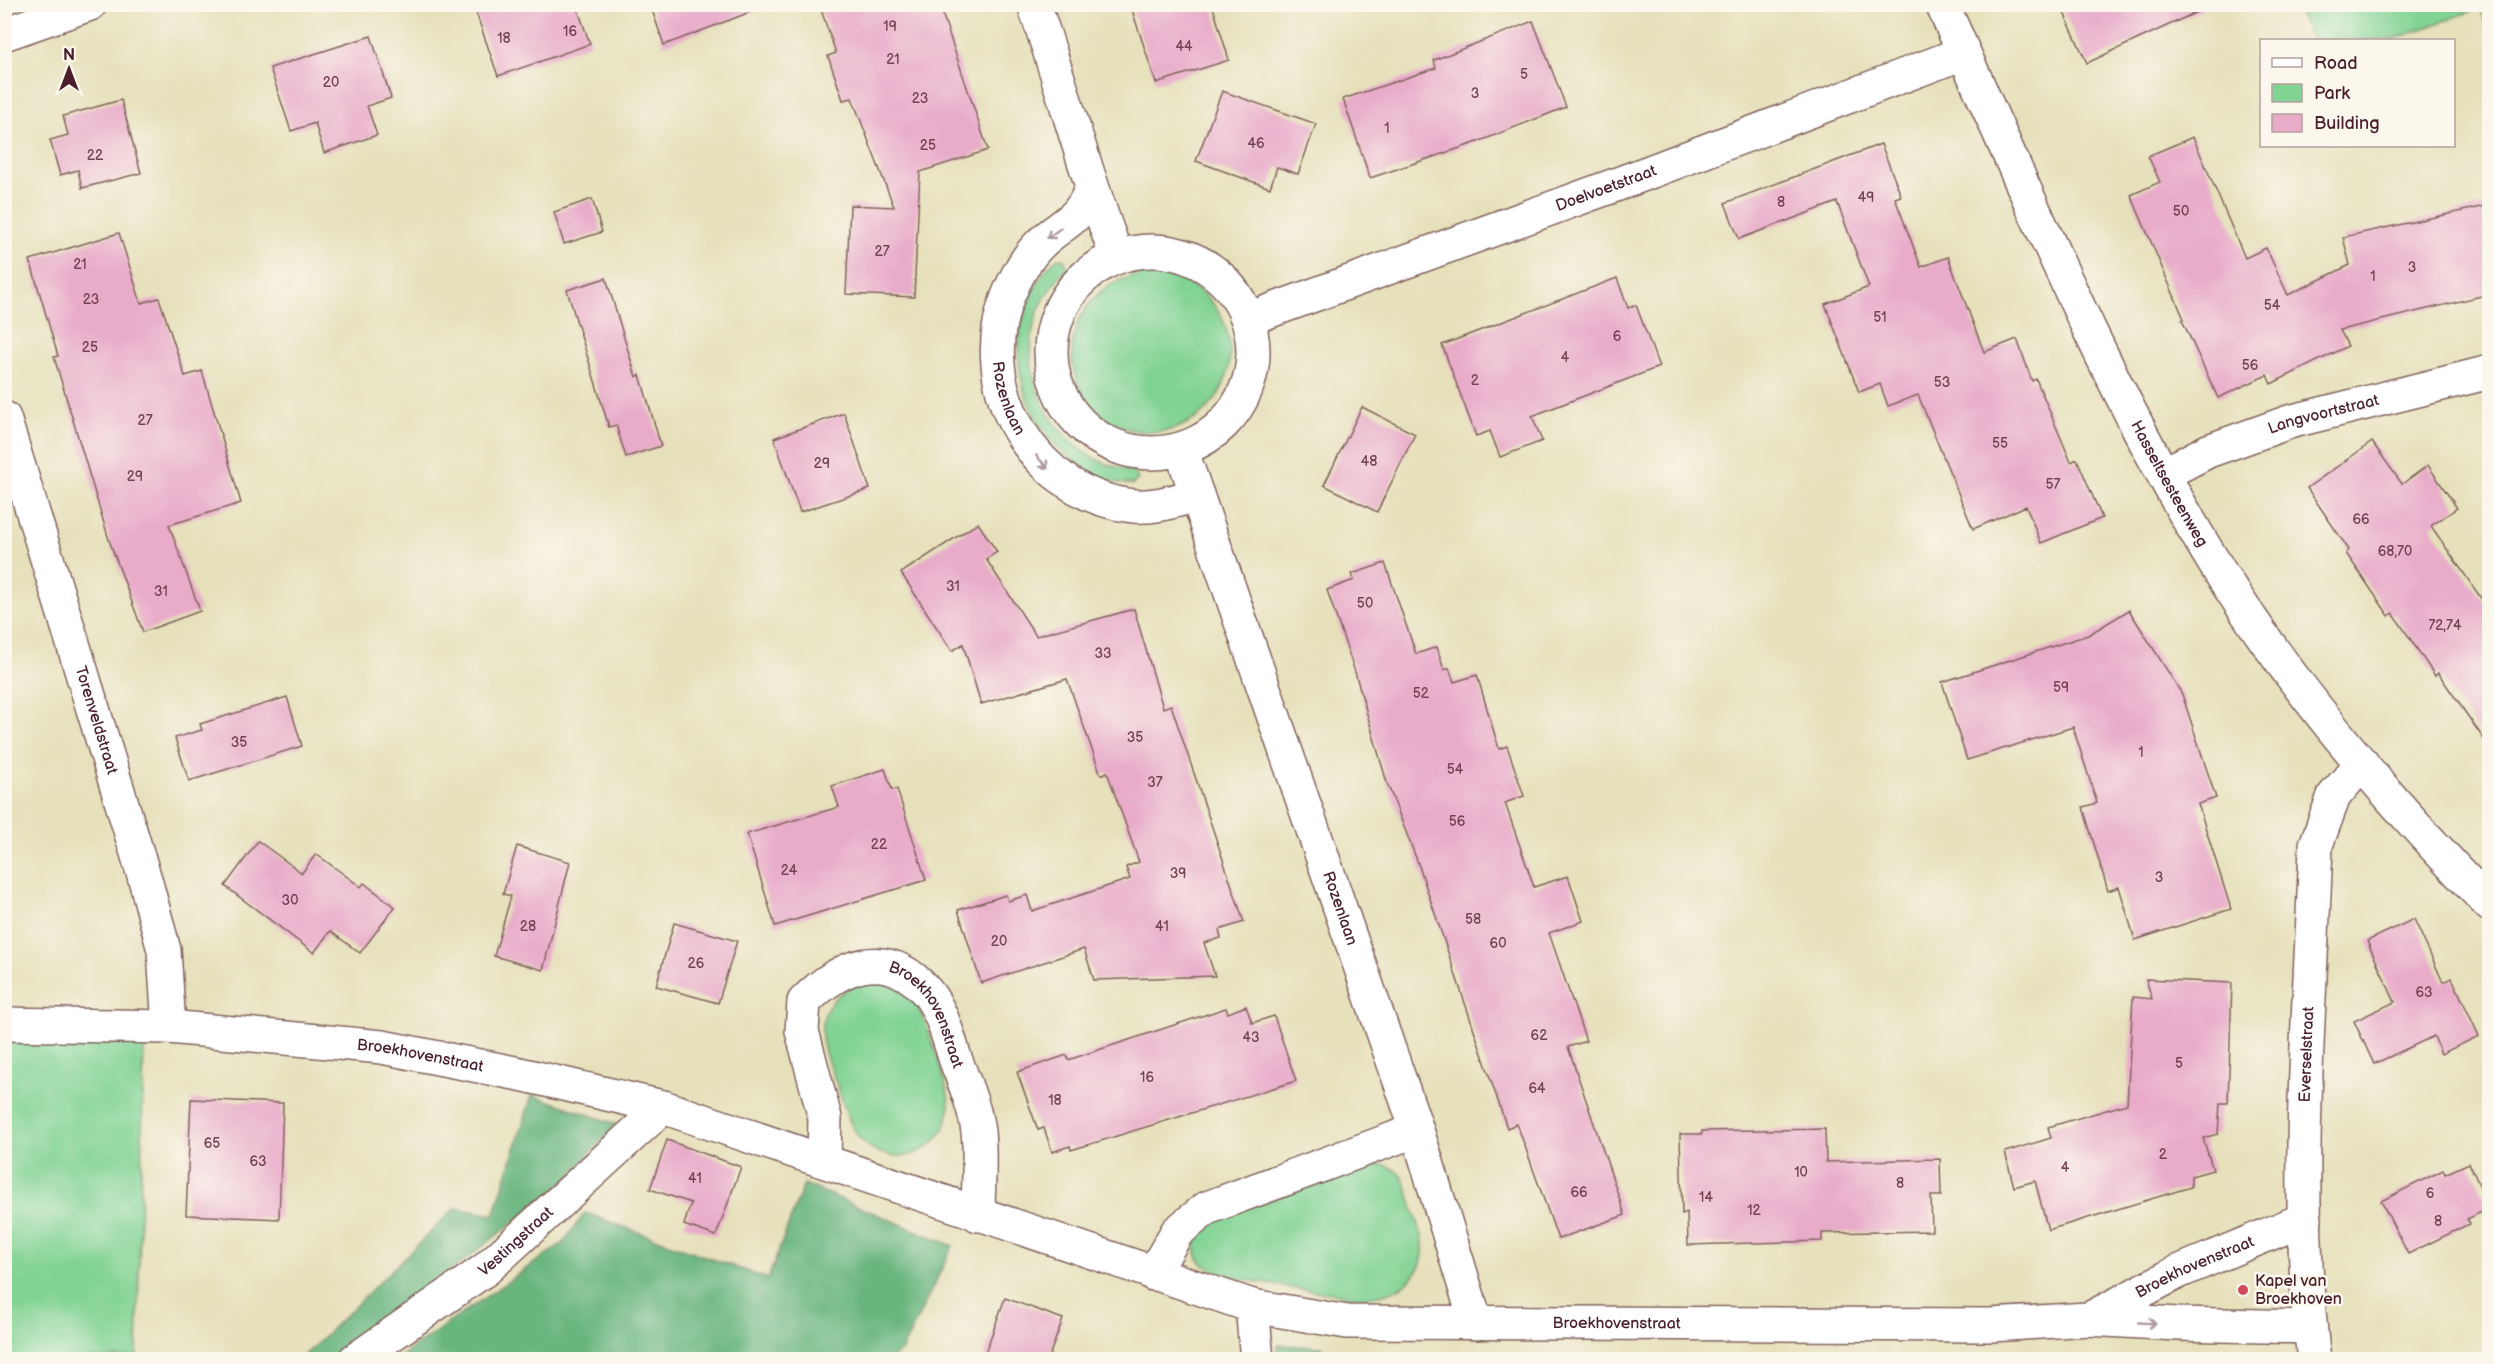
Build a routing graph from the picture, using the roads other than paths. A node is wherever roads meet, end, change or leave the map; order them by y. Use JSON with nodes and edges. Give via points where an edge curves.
{"nodes":[{"id":1,"x":90,"y":4,"type":"edge"},
{"id":2,"x":1034,"y":4,"type":"edge"},
{"id":3,"x":1942,"y":4,"type":"edge"},
{"id":4,"x":4,"y":34,"type":"edge"},
{"id":5,"x":1963,"y":53,"type":"junction"},
{"id":6,"x":1091,"y":190,"type":"junction"},
{"id":7,"x":1117,"y":257,"type":"junction"},
{"id":8,"x":1248,"y":319,"type":"junction"},
{"id":9,"x":2490,"y":354,"type":"edge"},
{"id":10,"x":2490,"y":372,"type":"edge"},
{"id":11,"x":2375,"y":382,"type":"dead end"},
{"id":12,"x":4,"y":418,"type":"edge"},
{"id":13,"x":1181,"y":449,"type":"junction"},
{"id":14,"x":2164,"y":474,"type":"junction"},
{"id":15,"x":1197,"y":495,"type":"junction"},
{"id":16,"x":2362,"y":764,"type":"junction"},
{"id":17,"x":2490,"y":905,"type":"edge"},
{"id":18,"x":4,"y":1024,"type":"edge"},
{"id":19,"x":169,"y":1027,"type":"junction"},
{"id":20,"x":663,"y":1107,"type":"junction"},
{"id":21,"x":1417,"y":1130,"type":"junction"},
{"id":22,"x":824,"y":1159,"type":"junction"},
{"id":23,"x":978,"y":1215,"type":"junction"},
{"id":24,"x":2305,"y":1220,"type":"junction"},
{"id":25,"x":1153,"y":1274,"type":"junction"},
{"id":26,"x":1252,"y":1306,"type":"junction"},
{"id":27,"x":2088,"y":1319,"type":"junction"},
{"id":28,"x":1476,"y":1323,"type":"junction"},
{"id":29,"x":2310,"y":1327,"type":"junction"},
{"id":30,"x":355,"y":1359,"type":"edge"},
{"id":31,"x":1257,"y":1359,"type":"edge"},
{"id":32,"x":2314,"y":1359,"type":"edge"}],
"edges":[{"from":1,"to":4,"type":"street"},
{"from":2,"to":6,"type":"street"},
{"from":3,"to":5,"type":"street","name":"Hasseltsesteenweg"},
{"from":5,"to":8,"type":"street","name":"Doelvoetstraat"},
{"from":5,"to":14,"type":"street","name":"Hasseltsesteenweg","via":[[2029,200]]},
{"from":6,"to":7,"type":"street"},
{"from":6,"to":15,"type":"street","name":"Rozenlaan","one_way":true,"via":[[1077,217],[1039,245],[1005,303],[997,338],[1001,381],[1011,414],[1045,467],[1074,488],[1136,506]]},
{"from":7,"to":8,"type":"street","via":[[1148,251],[1180,255],[1210,269],[1233,290]]},
{"from":7,"to":13,"type":"street","via":[[1090,272],[1069,295],[1055,322],[1051,353],[1056,384],[1070,411],[1092,434],[1119,448],[1150,453]]},
{"from":8,"to":13,"type":"street","via":[[1253,354],[1242,398],[1213,432]]},
{"from":9,"to":11,"type":"street","name":"Langvoortstraat"},
{"from":10,"to":14,"type":"street","name":"Langvoortstraat","via":[[2289,422],[2208,451]]},
{"from":12,"to":19,"type":"street","name":"Torenveldstraat","via":[[145,879],[164,951]]},
{"from":13,"to":15,"type":"street","name":"Rozenlaan"},
{"from":14,"to":16,"type":"street","name":"Hasseltsesteenweg","via":[[2251,618]]},
{"from":15,"to":21,"type":"street","name":"Rozenlaan"},
{"from":16,"to":17,"type":"street","name":"Hasseltsesteenweg"},
{"from":16,"to":24,"type":"street","name":"Everselstraat","via":[[2334,795],[2316,845],[2303,1179]]},
{"from":18,"to":19,"type":"street","name":"Broekhovenstraat"},
{"from":19,"to":20,"type":"street","name":"Broekhovenstraat","via":[[382,1047]]},
{"from":20,"to":22,"type":"street","name":"Broekhovenstraat"},
{"from":20,"to":30,"type":"street","name":"Vestingstraat","via":[[486,1269]]},
{"from":21,"to":25,"type":"street","via":[[1207,1208],[1177,1232]]},
{"from":21,"to":28,"type":"street","name":"Rozenlaan"},
{"from":22,"to":23,"type":"street","name":"Broekhovenstraat"},
{"from":22,"to":23,"type":"street","name":"Broekhovenstraat","via":[[825,1118],[802,1031],[804,1002],[824,982],[849,968],[873,964],[894,968],[912,977],[927,992],[969,1094],[978,1132]]},
{"from":23,"to":25,"type":"street","name":"Broekhovenstraat"},
{"from":24,"to":27,"type":"street","name":"Broekhovenstraat","via":[[2178,1272]]},
{"from":24,"to":29,"type":"street","name":"Everselstraat"},
{"from":25,"to":26,"type":"street","name":"Broekhovenstraat"},
{"from":26,"to":28,"type":"street","name":"Broekhovenstraat","via":[[1347,1322]]},
{"from":26,"to":31,"type":"street"},
{"from":27,"to":28,"type":"street","name":"Broekhovenstraat","via":[[1991,1325]]},
{"from":27,"to":29,"type":"street","name":"Broekhovenstraat","one_way":true},
{"from":29,"to":32,"type":"street","name":"Everselstraat"}]}
